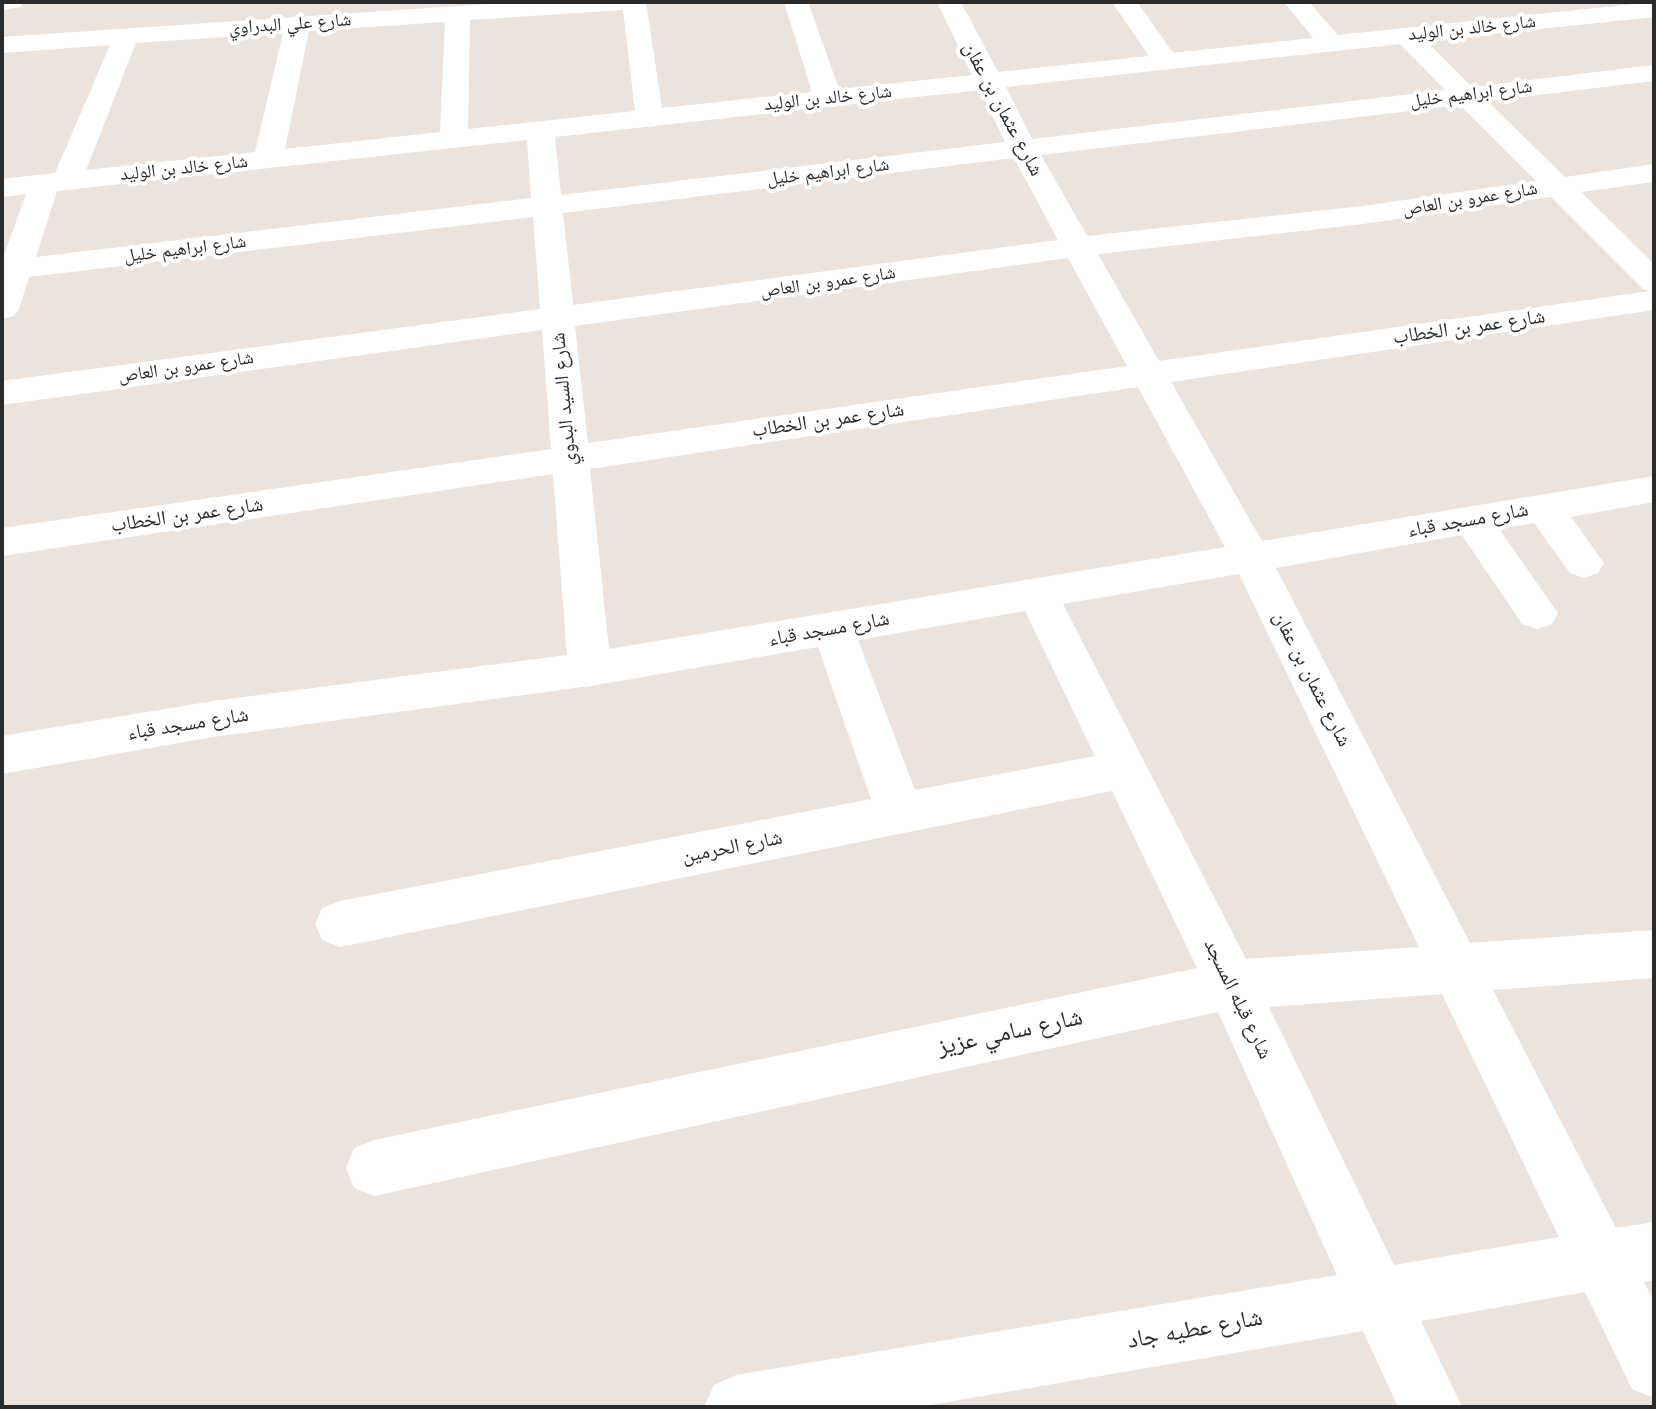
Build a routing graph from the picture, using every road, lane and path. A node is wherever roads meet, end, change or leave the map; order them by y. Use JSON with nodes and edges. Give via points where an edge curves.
{"nodes":[{"id":1,"x":12,"y":2,"type":"edge"},
{"id":2,"x":626,"y":2,"type":"edge"},
{"id":3,"x":634,"y":2,"type":"edge"},
{"id":4,"x":796,"y":2,"type":"edge"},
{"id":5,"x":949,"y":2,"type":"edge"},
{"id":6,"x":1124,"y":2,"type":"edge"},
{"id":7,"x":1296,"y":2,"type":"edge"},
{"id":8,"x":2,"y":3,"type":"edge"},
{"id":9,"x":1654,"y":9,"type":"edge"},
{"id":10,"x":458,"y":12,"type":"junction"},
{"id":11,"x":298,"y":24,"type":"junction"},
{"id":12,"x":1405,"y":35,"type":"junction"},
{"id":13,"x":126,"y":37,"type":"junction"},
{"id":14,"x":1331,"y":43,"type":"junction"},
{"id":15,"x":2,"y":45,"type":"edge"},
{"id":16,"x":1166,"y":62,"type":"junction"},
{"id":17,"x":1654,"y":73,"type":"edge"},
{"id":18,"x":986,"y":81,"type":"junction"},
{"id":19,"x":1466,"y":95,"type":"junction"},
{"id":20,"x":828,"y":98,"type":"junction"},
{"id":21,"x":650,"y":118,"type":"junction"},
{"id":22,"x":540,"y":128,"type":"junction"},
{"id":23,"x":454,"y":137,"type":"junction"},
{"id":24,"x":1023,"y":149,"type":"junction"},
{"id":25,"x":268,"y":158,"type":"junction"},
{"id":26,"x":1654,"y":173,"type":"edge"},
{"id":27,"x":56,"y":182,"type":"junction"},
{"id":28,"x":1558,"y":185,"type":"junction"},
{"id":29,"x":2,"y":188,"type":"edge"},
{"id":30,"x":547,"y":205,"type":"junction"},
{"id":31,"x":1077,"y":247,"type":"junction"},
{"id":32,"x":9,"y":270,"type":"edge"},
{"id":33,"x":1654,"y":282,"type":"edge"},
{"id":34,"x":1654,"y":300,"type":"edge"},
{"id":35,"x":2,"y":309,"type":"edge"},
{"id":36,"x":556,"y":316,"type":"junction"},
{"id":37,"x":1148,"y":374,"type":"junction"},
{"id":38,"x":2,"y":393,"type":"edge"},
{"id":39,"x":570,"y":458,"type":"junction"},
{"id":40,"x":1654,"y":489,"type":"edge"},
{"id":41,"x":1543,"y":507,"type":"junction"},
{"id":42,"x":1472,"y":520,"type":"junction"},
{"id":43,"x":2,"y":542,"type":"edge"},
{"id":44,"x":1251,"y":557,"type":"junction"},
{"id":45,"x":1584,"y":563,"type":"dead end"},
{"id":46,"x":1037,"y":594,"type":"junction"},
{"id":47,"x":1537,"y":613,"type":"dead end"},
{"id":48,"x":833,"y":629,"type":"junction"},
{"id":49,"x":590,"y":669,"type":"junction"},
{"id":50,"x":2,"y":755,"type":"edge"},
{"id":51,"x":1125,"y":769,"type":"junction"},
{"id":52,"x":900,"y":814,"type":"junction"},
{"id":53,"x":340,"y":924,"type":"dead end"},
{"id":54,"x":1654,"y":954,"type":"edge"},
{"id":55,"x":1459,"y":970,"type":"junction"},
{"id":56,"x":1232,"y":985,"type":"junction"},
{"id":57,"x":374,"y":1168,"type":"dead end"},
{"id":58,"x":1627,"y":1255,"type":"edge"},
{"id":59,"x":1380,"y":1297,"type":"junction"},
{"id":60,"x":1654,"y":1367,"type":"edge"},
{"id":61,"x":736,"y":1407,"type":"edge"},
{"id":62,"x":1430,"y":1407,"type":"edge"}],
"edges":[{"from":1,"to":8,"type":"street"},
{"from":2,"to":10,"type":"street","name":"شارع علي البدراوي"},
{"from":3,"to":21,"type":"street"},
{"from":4,"to":20,"type":"street"},
{"from":5,"to":18,"type":"street","name":"شارع عثمان بن عفان"},
{"from":6,"to":16,"type":"street"},
{"from":7,"to":14,"type":"street"},
{"from":9,"to":12,"type":"street","name":"شارع خالد بن الوليد"},
{"from":10,"to":11,"type":"street","name":"شارع علي البدراوي"},
{"from":10,"to":23,"type":"street"},
{"from":11,"to":13,"type":"street","name":"شارع علي البدراوي"},
{"from":11,"to":25,"type":"street"},
{"from":12,"to":14,"type":"street","name":"شارع خالد بن الوليد"},
{"from":12,"to":19,"type":"street"},
{"from":13,"to":15,"type":"street","name":"شارع علي البدراوي"},
{"from":13,"to":27,"type":"street"},
{"from":14,"to":16,"type":"street","name":"شارع خالد بن الوليد"},
{"from":16,"to":18,"type":"street","name":"شارع خالد بن الوليد"},
{"from":17,"to":19,"type":"street","name":"شارع ابراهيم خليل"},
{"from":18,"to":20,"type":"street","name":"شارع خالد بن الوليد"},
{"from":18,"to":24,"type":"street","name":"شارع عثمان بن عفان"},
{"from":19,"to":24,"type":"street","name":"شارع ابراهيم خليل"},
{"from":19,"to":28,"type":"street"},
{"from":20,"to":21,"type":"street","name":"شارع خالد بن الوليد"},
{"from":21,"to":22,"type":"street","name":"شارع خالد بن الوليد"},
{"from":22,"to":23,"type":"street","name":"شارع خالد بن الوليد"},
{"from":22,"to":30,"type":"street","name":"شارع السيد البدوي"},
{"from":23,"to":25,"type":"street","name":"شارع خالد بن الوليد"},
{"from":24,"to":30,"type":"street","name":"شارع ابراهيم خليل"},
{"from":24,"to":31,"type":"street","name":"شارع عثمان بن عفان"},
{"from":25,"to":27,"type":"street","name":"شارع خالد بن الوليد"},
{"from":26,"to":28,"type":"street","name":"شارع عمرو بن العاص"},
{"from":27,"to":29,"type":"street","name":"شارع خالد بن الوليد"},
{"from":27,"to":32,"type":"street"},
{"from":28,"to":31,"type":"street","name":"شارع عمرو بن العاص","via":[[1363,215]]},
{"from":28,"to":33,"type":"street"},
{"from":30,"to":32,"type":"street","name":"شارع ابراهيم خليل"},
{"from":30,"to":36,"type":"street","name":"شارع السيد البدوي"},
{"from":31,"to":36,"type":"street","name":"شارع عمرو بن العاص"},
{"from":31,"to":37,"type":"street","name":"شارع عثمان بن عفان"},
{"from":32,"to":35,"type":"street"},
{"from":34,"to":37,"type":"street","name":"شارع عمر بن الخطاب"},
{"from":36,"to":38,"type":"street","name":"شارع عمرو بن العاص"},
{"from":36,"to":39,"type":"street","name":"شارع السيد البدوي"},
{"from":37,"to":39,"type":"street","name":"شارع عمر بن الخطاب"},
{"from":37,"to":44,"type":"street","name":"شارع عثمان بن عفان"},
{"from":39,"to":43,"type":"street","name":"شارع عمر بن الخطاب"},
{"from":39,"to":49,"type":"street","name":"شارع السيد البدوي"},
{"from":40,"to":41,"type":"street","name":"شارع مسجد قباء"},
{"from":41,"to":42,"type":"street","name":"شارع مسجد قباء"},
{"from":41,"to":45,"type":"street"},
{"from":42,"to":44,"type":"street","name":"شارع مسجد قباء"},
{"from":42,"to":47,"type":"street"},
{"from":44,"to":46,"type":"street","name":"شارع مسجد قباء"},
{"from":44,"to":55,"type":"street","name":"شارع عثمان بن عفان"},
{"from":46,"to":48,"type":"street","name":"شارع مسجد قباء"},
{"from":46,"to":51,"type":"street","name":"شارع قبله المسجد"},
{"from":48,"to":49,"type":"street","name":"شارع مسجد قباء"},
{"from":48,"to":52,"type":"street"},
{"from":49,"to":50,"type":"street","name":"شارع مسجد قباء","via":[[213,719]]},
{"from":51,"to":52,"type":"street","name":"شارع الحرمين"},
{"from":51,"to":56,"type":"street","name":"شارع قبله المسجد"},
{"from":52,"to":53,"type":"street","name":"شارع الحرمين"},
{"from":54,"to":55,"type":"street","name":"شارع سامي عزيز"},
{"from":55,"to":56,"type":"street","name":"شارع سامي عزيز"},
{"from":55,"to":58,"type":"street","name":"شارع عثمان بن عفان"},
{"from":56,"to":57,"type":"street","name":"شارع سامي عزيز"},
{"from":56,"to":59,"type":"street","name":"شارع قبله المسجد"},
{"from":58,"to":59,"type":"street","name":"شارع عطيه جاد"},
{"from":58,"to":60,"type":"street","name":"شارع عثمان بن عفان"},
{"from":59,"to":61,"type":"street","name":"شارع عطيه جاد"},
{"from":59,"to":62,"type":"street","name":"شارع قبله المسجد"}]}
